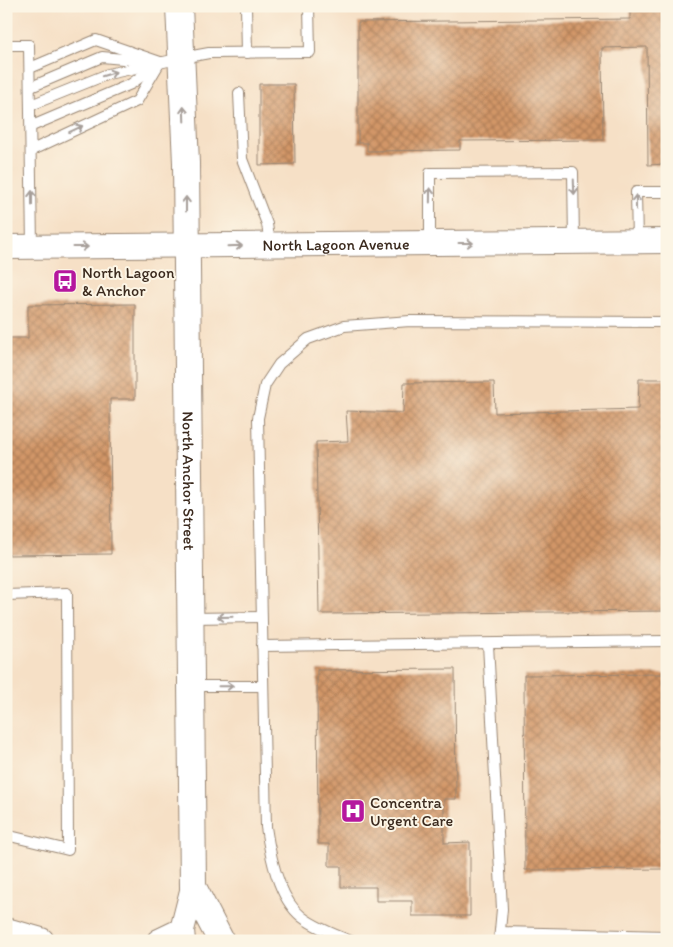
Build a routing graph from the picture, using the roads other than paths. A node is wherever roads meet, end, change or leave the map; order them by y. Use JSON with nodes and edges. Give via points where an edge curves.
{"nodes":[{"id":1,"x":246,"y":6,"type":"edge"},
{"id":2,"x":309,"y":6,"type":"edge"},
{"id":3,"x":181,"y":9,"type":"edge"},
{"id":4,"x":6,"y":45,"type":"edge"},
{"id":5,"x":247,"y":53,"type":"junction"},
{"id":6,"x":171,"y":60,"type":"junction"},
{"id":7,"x":30,"y":68,"type":"junction"},
{"id":8,"x":31,"y":87,"type":"junction"},
{"id":9,"x":239,"y":93,"type":"dead end"},
{"id":10,"x":31,"y":105,"type":"junction"},
{"id":11,"x":32,"y":126,"type":"junction"},
{"id":12,"x":32,"y":150,"type":"junction"},
{"id":13,"x":667,"y":192,"type":"edge"},
{"id":14,"x":636,"y":242,"type":"junction"},
{"id":15,"x":667,"y":242,"type":"edge"},
{"id":16,"x":574,"y":243,"type":"junction"},
{"id":17,"x":430,"y":244,"type":"junction"},
{"id":18,"x":186,"y":245,"type":"junction"},
{"id":19,"x":270,"y":245,"type":"junction"},
{"id":20,"x":6,"y":247,"type":"edge"},
{"id":21,"x":32,"y":247,"type":"junction"},
{"id":22,"x":667,"y":322,"type":"edge"},
{"id":23,"x":6,"y":595,"type":"edge"},
{"id":24,"x":261,"y":617,"type":"junction"},
{"id":25,"x":190,"y":618,"type":"junction"},
{"id":26,"x":667,"y":641,"type":"edge"},
{"id":27,"x":488,"y":644,"type":"junction"},
{"id":28,"x":262,"y":646,"type":"junction"},
{"id":29,"x":190,"y":686,"type":"junction"},
{"id":30,"x":262,"y":686,"type":"junction"},
{"id":31,"x":6,"y":835,"type":"edge"},
{"id":32,"x":193,"y":887,"type":"junction"},
{"id":33,"x":6,"y":931,"type":"edge"},
{"id":34,"x":182,"y":936,"type":"edge"},
{"id":35,"x":499,"y":936,"type":"edge"},
{"id":36,"x":667,"y":936,"type":"edge"},
{"id":37,"x":39,"y":940,"type":"edge"},
{"id":38,"x":159,"y":941,"type":"edge"},
{"id":39,"x":221,"y":941,"type":"edge"},
{"id":40,"x":351,"y":941,"type":"edge"}],
"edges":[{"from":1,"to":5,"type":"lane"},
{"from":2,"to":5,"type":"lane","via":[[310,52]]},
{"from":3,"to":6,"type":"main road","name":"North Anchor Street"},
{"from":4,"to":7,"type":"lane","via":[[29,45]]},
{"from":5,"to":6,"type":"lane"},
{"from":6,"to":7,"type":"lane","via":[[96,40]]},
{"from":6,"to":8,"type":"lane","via":[[102,57]]},
{"from":10,"to":6,"type":"lane","one_way":true,"via":[[108,74]]},
{"from":6,"to":11,"type":"lane","via":[[130,84]]},
{"from":12,"to":6,"type":"lane","one_way":true,"via":[[137,101]]},
{"from":18,"to":6,"type":"main road","name":"North Anchor Street","one_way":true},
{"from":7,"to":8,"type":"lane"},
{"from":8,"to":10,"type":"lane"},
{"from":9,"to":19,"type":"lane","via":[[242,159],[268,224]]},
{"from":10,"to":11,"type":"lane"},
{"from":11,"to":12,"type":"lane"},
{"from":21,"to":12,"type":"lane","one_way":true},
{"from":14,"to":13,"type":"lane","one_way":true,"via":[[636,192]]},
{"from":14,"to":15,"type":"street","name":"North Lagoon Avenue"},
{"from":14,"to":16,"type":"street","name":"North Lagoon Avenue"},
{"from":17,"to":16,"type":"street","name":"North Lagoon Avenue","one_way":true},
{"from":17,"to":16,"type":"lane","one_way":true,"via":[[430,173],[573,172]]},
{"from":17,"to":19,"type":"street","name":"North Lagoon Avenue"},
{"from":18,"to":19,"type":"street","name":"North Lagoon Avenue","one_way":true},
{"from":21,"to":18,"type":"street","name":"North Lagoon Avenue","one_way":true},
{"from":18,"to":25,"type":"main road","name":"North Anchor Street"},
{"from":20,"to":21,"type":"street","name":"North Lagoon Avenue"},
{"from":22,"to":24,"type":"lane","via":[[410,321],[344,326],[308,339],[279,364],[265,385],[258,418]]},
{"from":23,"to":31,"type":"lane","via":[[67,593],[68,850]]},
{"from":24,"to":25,"type":"lane","one_way":true},
{"from":24,"to":28,"type":"lane"},
{"from":25,"to":29,"type":"main road","name":"North Anchor Street"},
{"from":26,"to":27,"type":"lane"},
{"from":27,"to":28,"type":"lane"},
{"from":27,"to":35,"type":"lane","via":[[502,909]]},
{"from":28,"to":30,"type":"lane"},
{"from":29,"to":30,"type":"lane","one_way":true},
{"from":29,"to":32,"type":"main road","name":"North Anchor Street"},
{"from":30,"to":40,"type":"lane","via":[[270,861],[287,897],[301,916]]},
{"from":32,"to":34,"type":"street"},
{"from":32,"to":39,"type":"main road","name":"North Anchor Street"},
{"from":33,"to":37,"type":"main road"},
{"from":34,"to":38,"type":"street"},
{"from":35,"to":36,"type":"lane"}]}
